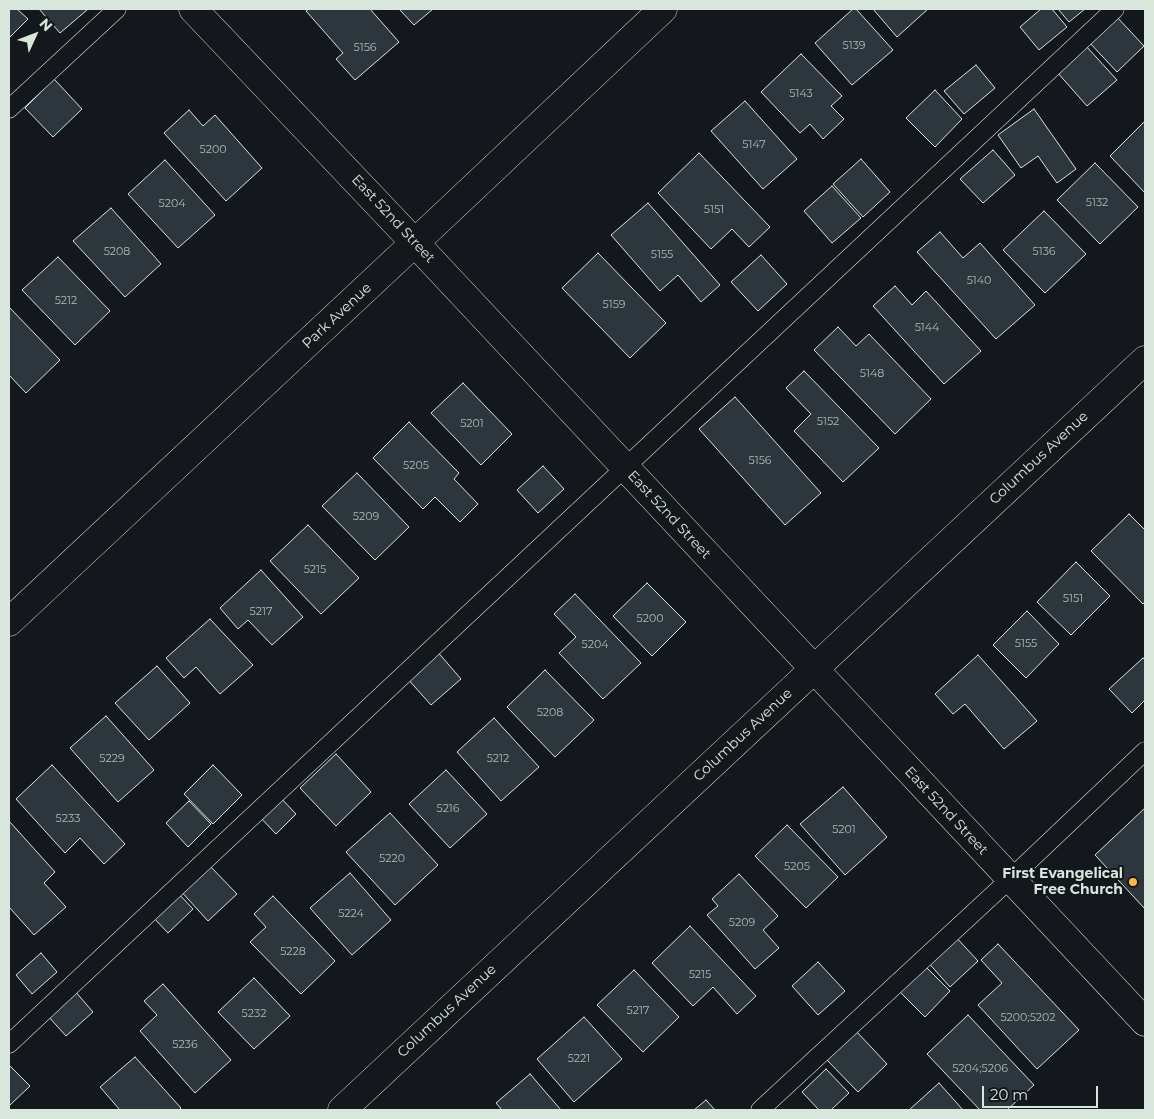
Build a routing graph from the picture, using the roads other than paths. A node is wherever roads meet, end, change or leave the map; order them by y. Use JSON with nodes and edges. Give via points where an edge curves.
{"nodes":[{"id":1,"x":116,"y":9,"type":"edge"},
{"id":2,"x":663,"y":9,"type":"edge"},
{"id":3,"x":1115,"y":9,"type":"edge"},
{"id":4,"x":198,"y":11,"type":"edge"},
{"id":5,"x":9,"y":109,"type":"edge"},
{"id":6,"x":415,"y":243,"type":"junction"},
{"id":7,"x":1145,"y":360,"type":"edge"},
{"id":8,"x":624,"y":467,"type":"junction"},
{"id":9,"x":9,"y":622,"type":"edge"},
{"id":10,"x":814,"y":668,"type":"junction"},
{"id":11,"x":1145,"y":751,"type":"edge"},
{"id":12,"x":1010,"y":879,"type":"junction"},
{"id":13,"x":1145,"y":1022,"type":"edge"},
{"id":14,"x":9,"y":1044,"type":"edge"},
{"id":15,"x":342,"y":1110,"type":"edge"},
{"id":16,"x":760,"y":1110,"type":"edge"}],
"edges":[{"from":1,"to":5,"type":"lane"},
{"from":2,"to":6,"type":"street","name":"Park Avenue"},
{"from":3,"to":8,"type":"lane"},
{"from":4,"to":6,"type":"street","name":"East 52nd Street"},
{"from":6,"to":8,"type":"street","name":"East 52nd Street"},
{"from":6,"to":9,"type":"street","name":"Park Avenue"},
{"from":7,"to":10,"type":"street","name":"Columbus Avenue"},
{"from":8,"to":10,"type":"street","name":"East 52nd Street"},
{"from":8,"to":14,"type":"lane"},
{"from":10,"to":12,"type":"street","name":"East 52nd Street"},
{"from":10,"to":15,"type":"street","name":"Columbus Avenue"},
{"from":11,"to":12,"type":"lane"},
{"from":12,"to":13,"type":"street","name":"East 52nd Street"},
{"from":12,"to":16,"type":"lane"}]}
